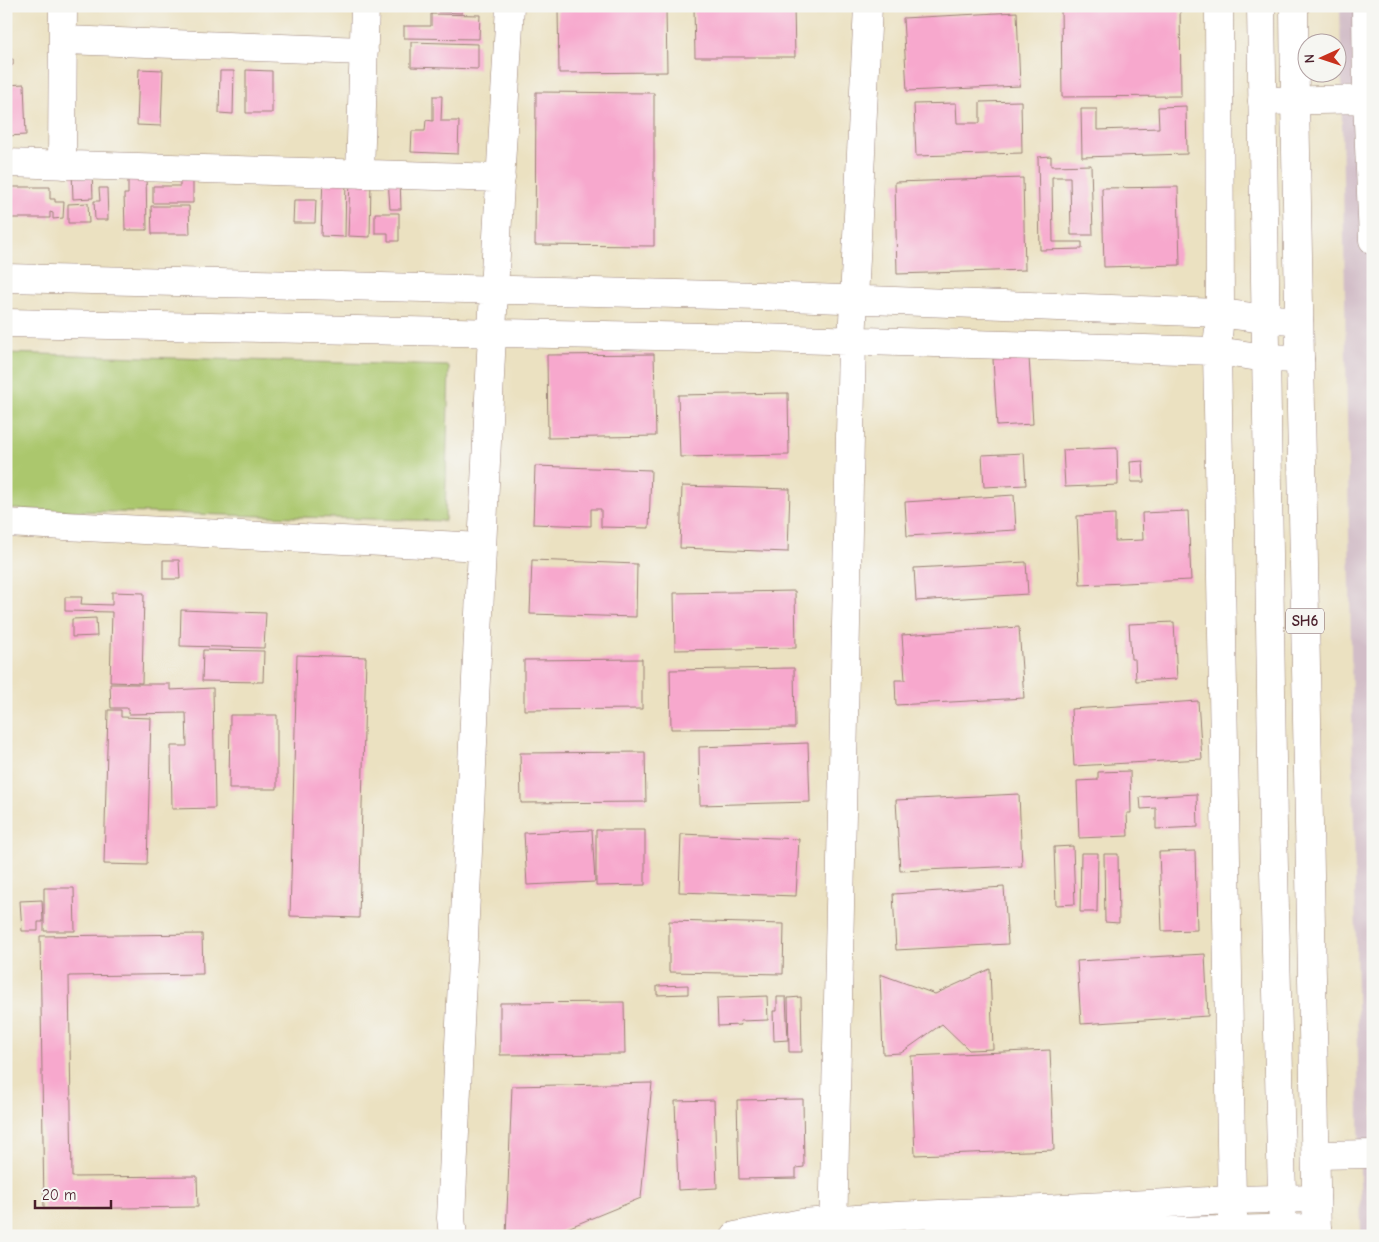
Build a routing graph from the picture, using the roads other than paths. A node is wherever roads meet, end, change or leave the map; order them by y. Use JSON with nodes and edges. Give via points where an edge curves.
{"nodes":[{"id":1,"x":63,"y":6,"type":"edge"},
{"id":2,"x":365,"y":6,"type":"edge"},
{"id":3,"x":510,"y":6,"type":"edge"},
{"id":4,"x":868,"y":6,"type":"edge"},
{"id":5,"x":1219,"y":6,"type":"edge"},
{"id":6,"x":1261,"y":6,"type":"edge"},
{"id":7,"x":1294,"y":6,"type":"edge"},
{"id":8,"x":1366,"y":6,"type":"edge"},
{"id":9,"x":64,"y":40,"type":"junction"},
{"id":10,"x":364,"y":51,"type":"junction"},
{"id":11,"x":1370,"y":99,"type":"edge"},
{"id":12,"x":1295,"y":100,"type":"junction"},
{"id":13,"x":1262,"y":101,"type":"junction"},
{"id":14,"x":6,"y":163,"type":"edge"},
{"id":15,"x":62,"y":165,"type":"junction"},
{"id":16,"x":360,"y":174,"type":"junction"},
{"id":17,"x":501,"y":178,"type":"junction"},
{"id":18,"x":1373,"y":240,"type":"edge"},
{"id":19,"x":6,"y":278,"type":"edge"},
{"id":20,"x":494,"y":290,"type":"junction"},
{"id":21,"x":854,"y":300,"type":"junction"},
{"id":22,"x":1220,"y":313,"type":"junction"},
{"id":23,"x":1266,"y":319,"type":"junction"},
{"id":24,"x":1299,"y":320,"type":"junction"},
{"id":25,"x":6,"y":323,"type":"edge"},
{"id":26,"x":492,"y":333,"type":"junction"},
{"id":27,"x":852,"y":342,"type":"junction"},
{"id":28,"x":1217,"y":351,"type":"junction"},
{"id":29,"x":1266,"y":358,"type":"junction"},
{"id":30,"x":1300,"y":359,"type":"junction"},
{"id":31,"x":6,"y":523,"type":"edge"},
{"id":32,"x":482,"y":547,"type":"junction"},
{"id":33,"x":1373,"y":1154,"type":"edge"},
{"id":34,"x":1316,"y":1155,"type":"junction"},
{"id":35,"x":1316,"y":1198,"type":"junction"},
{"id":36,"x":1232,"y":1200,"type":"junction"},
{"id":37,"x":1281,"y":1200,"type":"junction"},
{"id":38,"x":833,"y":1228,"type":"edge"},
{"id":39,"x":1217,"y":1231,"type":"edge"},
{"id":40,"x":1283,"y":1232,"type":"edge"},
{"id":41,"x":1317,"y":1232,"type":"edge"},
{"id":42,"x":452,"y":1236,"type":"edge"},
{"id":43,"x":735,"y":1236,"type":"edge"},
{"id":44,"x":940,"y":1236,"type":"edge"}],
"edges":[{"from":1,"to":9,"type":"street"},
{"from":2,"to":10,"type":"street"},
{"from":3,"to":17,"type":"street"},
{"from":4,"to":21,"type":"street"},
{"from":5,"to":22,"type":"street"},
{"from":6,"to":13,"type":"street","number":"SH6"},
{"from":7,"to":12,"type":"street","number":"SH6"},
{"from":8,"to":11,"type":"street"},
{"from":9,"to":10,"type":"street"},
{"from":9,"to":15,"type":"street"},
{"from":10,"to":16,"type":"street"},
{"from":11,"to":12,"type":"street"},
{"from":11,"to":18,"type":"street"},
{"from":12,"to":13,"type":"street"},
{"from":12,"to":24,"type":"street","number":"SH6"},
{"from":13,"to":23,"type":"street","number":"SH6"},
{"from":14,"to":15,"type":"street"},
{"from":15,"to":16,"type":"street"},
{"from":16,"to":17,"type":"street"},
{"from":17,"to":20,"type":"street"},
{"from":19,"to":20,"type":"street"},
{"from":20,"to":21,"type":"street"},
{"from":20,"to":26,"type":"street"},
{"from":21,"to":22,"type":"street"},
{"from":21,"to":27,"type":"street"},
{"from":22,"to":23,"type":"street"},
{"from":22,"to":28,"type":"street"},
{"from":23,"to":24,"type":"street"},
{"from":23,"to":29,"type":"street","number":"SH6"},
{"from":24,"to":30,"type":"street","number":"SH6"},
{"from":25,"to":26,"type":"street"},
{"from":26,"to":27,"type":"street"},
{"from":26,"to":32,"type":"street"},
{"from":27,"to":28,"type":"street"},
{"from":27,"to":38,"type":"street"},
{"from":28,"to":29,"type":"street"},
{"from":28,"to":36,"type":"street"},
{"from":29,"to":30,"type":"street"},
{"from":29,"to":37,"type":"street","number":"SH6"},
{"from":30,"to":34,"type":"street","number":"SH6"},
{"from":31,"to":32,"type":"street"},
{"from":32,"to":42,"type":"street"},
{"from":33,"to":34,"type":"street"},
{"from":34,"to":35,"type":"street","number":"SH6"},
{"from":35,"to":37,"type":"street"},
{"from":35,"to":41,"type":"street","number":"SH6"},
{"from":36,"to":37,"type":"street"},
{"from":36,"to":38,"type":"street","via":[[897,1216]]},
{"from":36,"to":39,"type":"street"},
{"from":37,"to":40,"type":"street","number":"SH6"},
{"from":38,"to":43,"type":"street","via":[[802,1223]]},
{"from":39,"to":40,"type":"street"},
{"from":39,"to":44,"type":"street"},
{"from":40,"to":41,"type":"street"}]}
